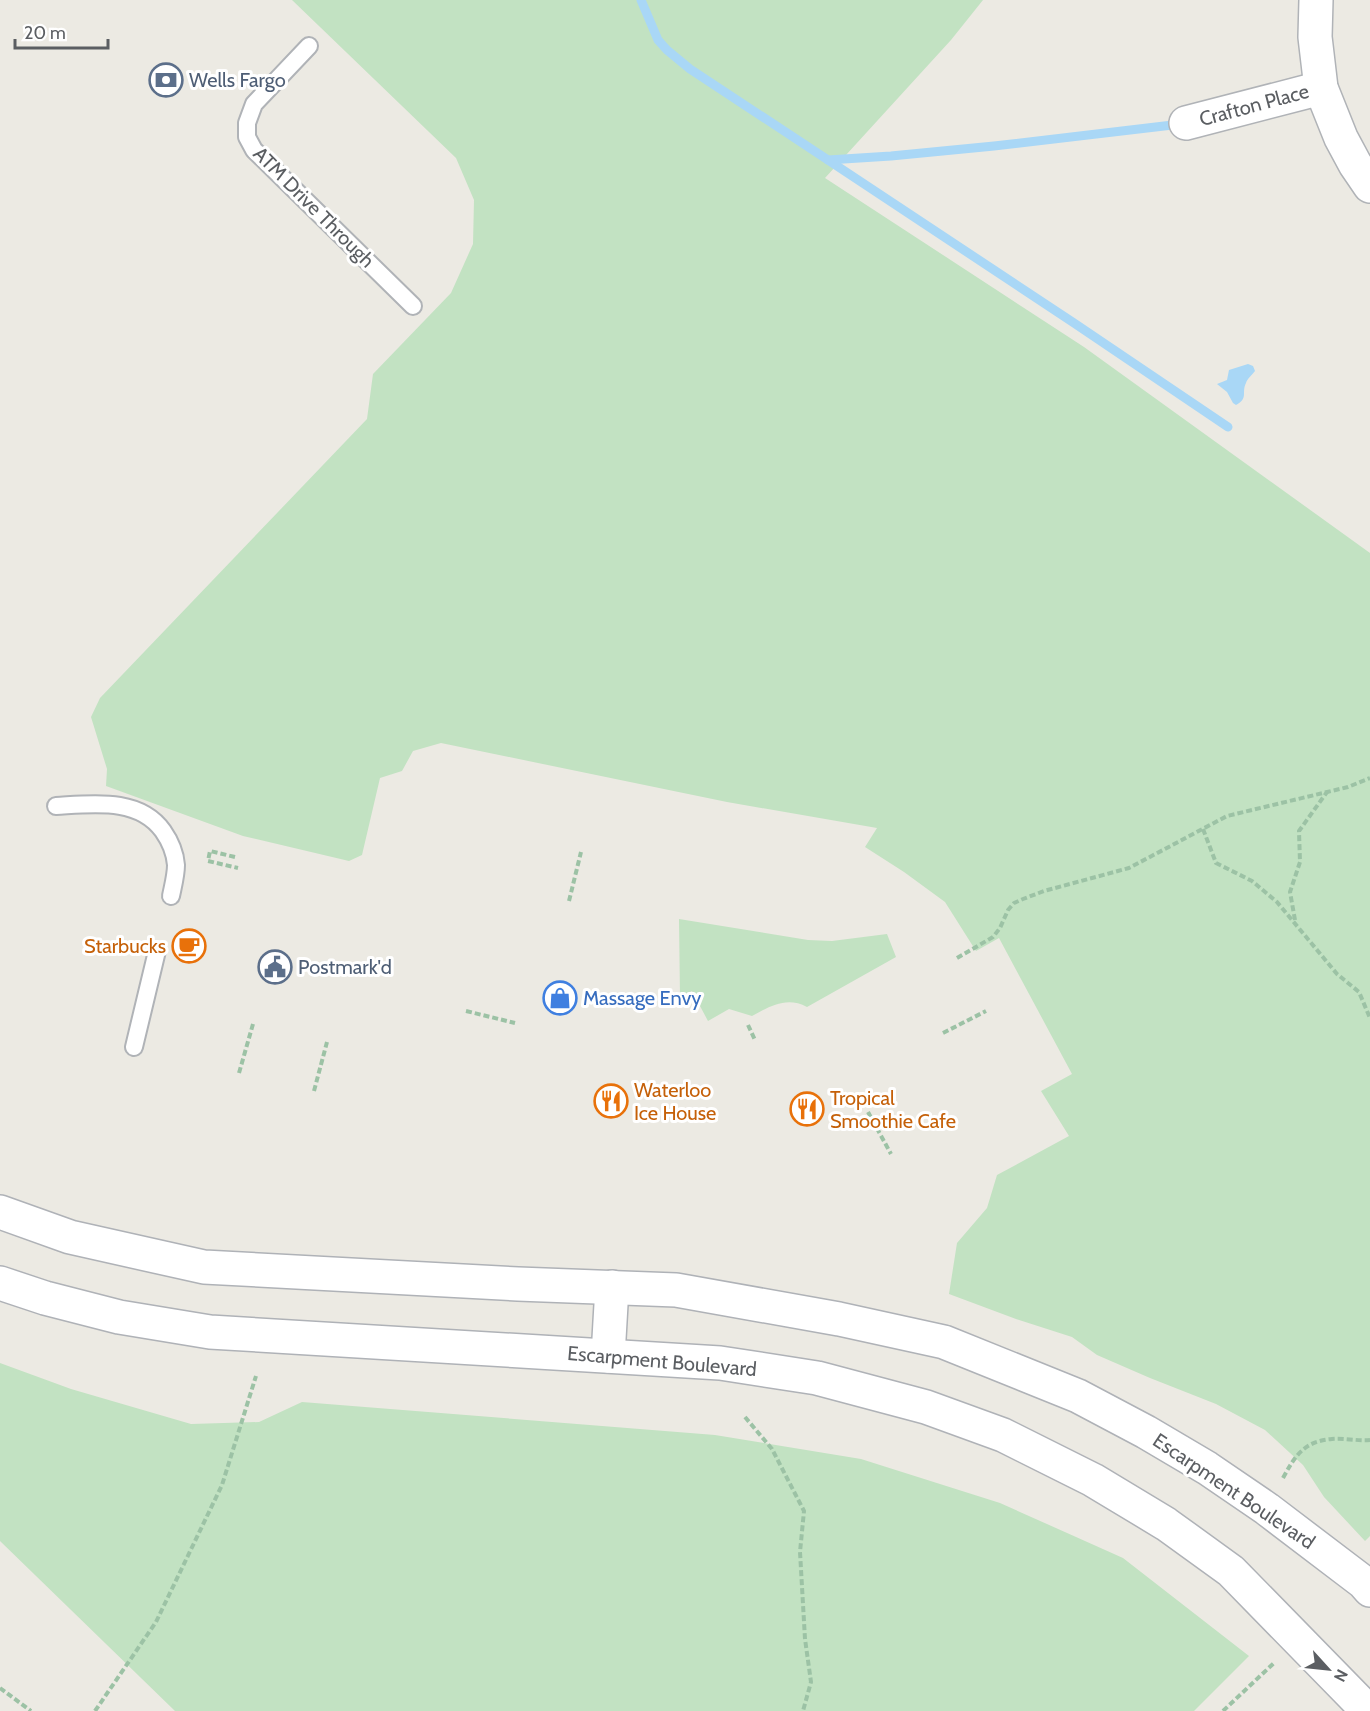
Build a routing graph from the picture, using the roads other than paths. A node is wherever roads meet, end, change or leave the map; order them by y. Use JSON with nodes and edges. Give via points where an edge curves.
{"nodes":[{"id":1,"x":1316,"y":0,"type":"edge"},
{"id":2,"x":309,"y":46,"type":"dead end"},
{"id":3,"x":1321,"y":88,"type":"junction"},
{"id":4,"x":1186,"y":123,"type":"dead end"},
{"id":5,"x":1370,"y":186,"type":"edge"},
{"id":6,"x":413,"y":306,"type":"dead end"},
{"id":7,"x":56,"y":806,"type":"dead end"},
{"id":8,"x":171,"y":896,"type":"dead end"},
{"id":9,"x":157,"y":951,"type":"dead end"},
{"id":10,"x":134,"y":1047,"type":"dead end"},
{"id":11,"x":0,"y":1212,"type":"edge"},
{"id":12,"x":0,"y":1283,"type":"edge"},
{"id":13,"x":612,"y":1287,"type":"junction"},
{"id":14,"x":608,"y":1356,"type":"junction"},
{"id":15,"x":1370,"y":1590,"type":"edge"},
{"id":16,"x":1368,"y":1711,"type":"edge"}],
"edges":[{"from":1,"to":3,"type":"main road","via":[[1315,37]]},
{"from":2,"to":6,"type":"lane","name":"ATM Drive Through","via":[[254,104],[247,137],[254,150]]},
{"from":3,"to":4,"type":"main road","name":"Crafton Place"},
{"from":3,"to":5,"type":"main road","via":[[1341,138]]},
{"from":7,"to":8,"type":"lane","via":[[120,806],[155,821],[175,855]]},
{"from":9,"to":10,"type":"lane"},
{"from":11,"to":13,"type":"main road","name":"Escarpment Boulevard","via":[[70,1237],[204,1267]]},
{"from":12,"to":14,"type":"main road","name":"Escarpment Boulevard","via":[[119,1317],[210,1332]]},
{"from":13,"to":14,"type":"main road"},
{"from":13,"to":15,"type":"main road","name":"Escarpment Boulevard","via":[[676,1290],[945,1342],[1078,1396],[1146,1431],[1268,1509]]},
{"from":14,"to":16,"type":"main road","name":"Escarpment Boulevard","via":[[720,1362],[817,1378],[926,1407],[1003,1435],[1093,1480],[1166,1524],[1231,1572]]}]}
